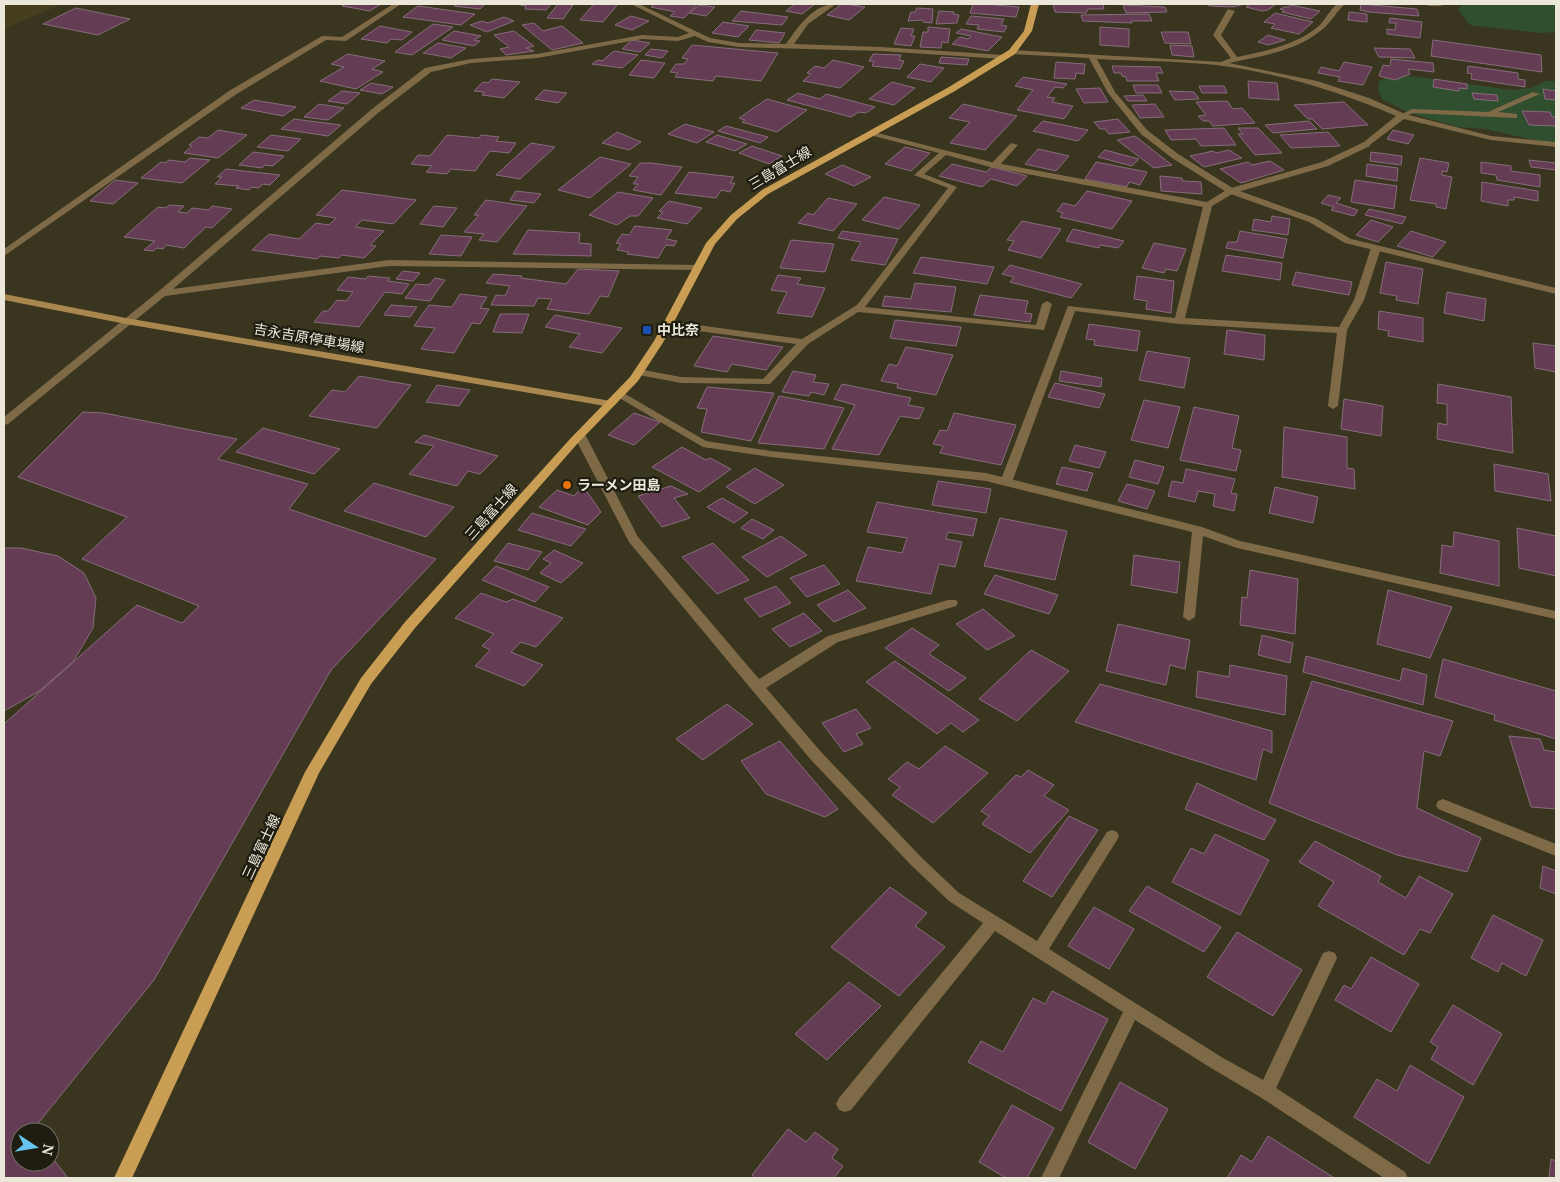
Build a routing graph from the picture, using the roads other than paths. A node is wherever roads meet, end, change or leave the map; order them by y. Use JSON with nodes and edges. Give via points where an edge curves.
{"nodes":[{"id":1,"x":397,"y":4,"type":"edge"},
{"id":2,"x":634,"y":4,"type":"edge"},
{"id":3,"x":833,"y":4,"type":"edge"},
{"id":4,"x":1034,"y":4,"type":"edge"},
{"id":5,"x":1341,"y":4,"type":"edge"},
{"id":6,"x":1428,"y":4,"type":"edge"},
{"id":7,"x":1442,"y":4,"type":"edge"},
{"id":8,"x":1231,"y":12,"type":"dead end"},
{"id":9,"x":694,"y":34,"type":"junction"},
{"id":10,"x":788,"y":47,"type":"junction"},
{"id":11,"x":1008,"y":55,"type":"junction"},
{"id":12,"x":1093,"y":58,"type":"junction"},
{"id":13,"x":1235,"y":59,"type":"junction"},
{"id":14,"x":1216,"y":63,"type":"junction"},
{"id":15,"x":1536,"y":94,"type":"dead end"},
{"id":16,"x":1490,"y":114,"type":"junction"},
{"id":17,"x":1402,"y":116,"type":"junction"},
{"id":18,"x":1514,"y":116,"type":"dead end"},
{"id":19,"x":873,"y":133,"type":"junction"},
{"id":20,"x":1014,"y":145,"type":"dead end"},
{"id":21,"x":1556,"y":145,"type":"edge"},
{"id":22,"x":945,"y":152,"type":"junction"},
{"id":23,"x":995,"y":165,"type":"junction"},
{"id":24,"x":1231,"y":191,"type":"junction"},
{"id":25,"x":1208,"y":205,"type":"junction"},
{"id":26,"x":1376,"y":248,"type":"junction"},
{"id":27,"x":4,"y":253,"type":"edge"},
{"id":28,"x":697,"y":268,"type":"junction"},
{"id":29,"x":1556,"y":290,"type":"edge"},
{"id":30,"x":162,"y":293,"type":"junction"},
{"id":31,"x":4,"y":297,"type":"edge"},
{"id":32,"x":1047,"y":304,"type":"dead end"},
{"id":33,"x":856,"y":309,"type":"junction"},
{"id":34,"x":126,"y":321,"type":"junction"},
{"id":35,"x":1179,"y":321,"type":"junction"},
{"id":36,"x":668,"y":324,"type":"junction"},
{"id":37,"x":1342,"y":330,"type":"junction"},
{"id":38,"x":804,"y":342,"type":"junction"},
{"id":39,"x":638,"y":372,"type":"junction"},
{"id":40,"x":620,"y":394,"type":"junction"},
{"id":41,"x":611,"y":404,"type":"junction"},
{"id":42,"x":1333,"y":406,"type":"dead end"},
{"id":43,"x":4,"y":422,"type":"edge"},
{"id":44,"x":580,"y":436,"type":"junction"},
{"id":45,"x":1006,"y":482,"type":"junction"},
{"id":46,"x":1198,"y":530,"type":"junction"},
{"id":47,"x":952,"y":603,"type":"dead end"},
{"id":48,"x":1556,"y":615,"type":"edge"},
{"id":49,"x":1189,"y":618,"type":"dead end"},
{"id":50,"x":757,"y":687,"type":"junction"},
{"id":51,"x":1443,"y":805,"type":"dead end"},
{"id":52,"x":1112,"y":836,"type":"dead end"},
{"id":53,"x":1556,"y":850,"type":"edge"},
{"id":54,"x":993,"y":922,"type":"junction"},
{"id":55,"x":1039,"y":951,"type":"junction"},
{"id":56,"x":1329,"y":958,"type":"dead end"},
{"id":57,"x":1132,"y":1010,"type":"junction"},
{"id":58,"x":1266,"y":1091,"type":"junction"},
{"id":59,"x":845,"y":1104,"type":"dead end"},
{"id":60,"x":124,"y":1178,"type":"edge"},
{"id":61,"x":1050,"y":1178,"type":"edge"},
{"id":62,"x":1399,"y":1178,"type":"edge"}],
"edges":[{"from":1,"to":27,"type":"street","via":[[343,39],[325,38],[232,92]]},
{"from":2,"to":9,"type":"street"},
{"from":3,"to":10,"type":"street","via":[[805,22]]},
{"from":4,"to":11,"type":"main road","name":"三島富士線","via":[[1028,31]]},
{"from":5,"to":13,"type":"street","via":[[1332,10],[1322,26],[1304,38],[1275,51]]},
{"from":6,"to":7,"type":"street"},
{"from":8,"to":13,"type":"street","via":[[1217,35]]},
{"from":9,"to":10,"type":"street","via":[[708,40],[739,45]]},
{"from":9,"to":30,"type":"street","via":[[678,39],[642,37],[537,56],[471,61],[428,70],[375,111]]},
{"from":10,"to":11,"type":"street"},
{"from":11,"to":12,"type":"street"},
{"from":11,"to":19,"type":"main road","name":"三島富士線"},
{"from":12,"to":14,"type":"street"},
{"from":12,"to":24,"type":"street","via":[[1112,93],[1144,132]]},
{"from":13,"to":14,"type":"street"},
{"from":14,"to":17,"type":"street","via":[[1314,83]]},
{"from":15,"to":16,"type":"street"},
{"from":16,"to":17,"type":"street","via":[[1412,111]]},
{"from":16,"to":18,"type":"street"},
{"from":17,"to":21,"type":"street","via":[[1491,138]]},
{"from":17,"to":24,"type":"street","via":[[1367,144],[1325,164]]},
{"from":19,"to":22,"type":"street"},
{"from":19,"to":28,"type":"main road","name":"三島富士線","via":[[765,192],[734,217],[711,243]]},
{"from":20,"to":23,"type":"street"},
{"from":22,"to":23,"type":"street"},
{"from":22,"to":33,"type":"street","via":[[918,174],[953,187]]},
{"from":23,"to":25,"type":"street"},
{"from":24,"to":25,"type":"street"},
{"from":24,"to":26,"type":"street","via":[[1312,220],[1348,241]]},
{"from":25,"to":35,"type":"street"},
{"from":26,"to":29,"type":"street"},
{"from":26,"to":37,"type":"street","via":[[1359,300]]},
{"from":28,"to":30,"type":"street","via":[[388,263]]},
{"from":28,"to":36,"type":"main road","name":"三島富士線"},
{"from":30,"to":34,"type":"street"},
{"from":31,"to":34,"type":"main road","name":"吉永吉原停車場線"},
{"from":32,"to":33,"type":"street","via":[[1040,328]]},
{"from":33,"to":38,"type":"street"},
{"from":34,"to":41,"type":"main road","name":"吉永吉原停車場線"},
{"from":34,"to":43,"type":"street"},
{"from":35,"to":37,"type":"street"},
{"from":35,"to":45,"type":"street","via":[[1071,308]]},
{"from":36,"to":38,"type":"street"},
{"from":36,"to":39,"type":"main road","name":"三島富士線"},
{"from":37,"to":42,"type":"street"},
{"from":38,"to":39,"type":"street","via":[[766,382],[682,380]]},
{"from":39,"to":40,"type":"main road","name":"三島富士線"},
{"from":40,"to":41,"type":"main road","name":"三島富士線"},
{"from":40,"to":45,"type":"street","via":[[703,444]]},
{"from":41,"to":44,"type":"main road","name":"三島富士線"},
{"from":44,"to":50,"type":"street","via":[[633,539]]},
{"from":44,"to":60,"type":"main road","name":"三島富士線","via":[[410,625],[366,681],[312,772]]},
{"from":45,"to":46,"type":"street"},
{"from":46,"to":48,"type":"street","via":[[1237,544]]},
{"from":46,"to":49,"type":"street"},
{"from":47,"to":50,"type":"street","via":[[833,639]]},
{"from":50,"to":54,"type":"street","via":[[817,758],[916,861],[954,897]]},
{"from":51,"to":53,"type":"street"},
{"from":52,"to":55,"type":"street"},
{"from":54,"to":55,"type":"street"},
{"from":54,"to":59,"type":"street"},
{"from":55,"to":57,"type":"street"},
{"from":56,"to":58,"type":"street"},
{"from":57,"to":58,"type":"street"},
{"from":57,"to":61,"type":"street"},
{"from":58,"to":62,"type":"street"}]}
